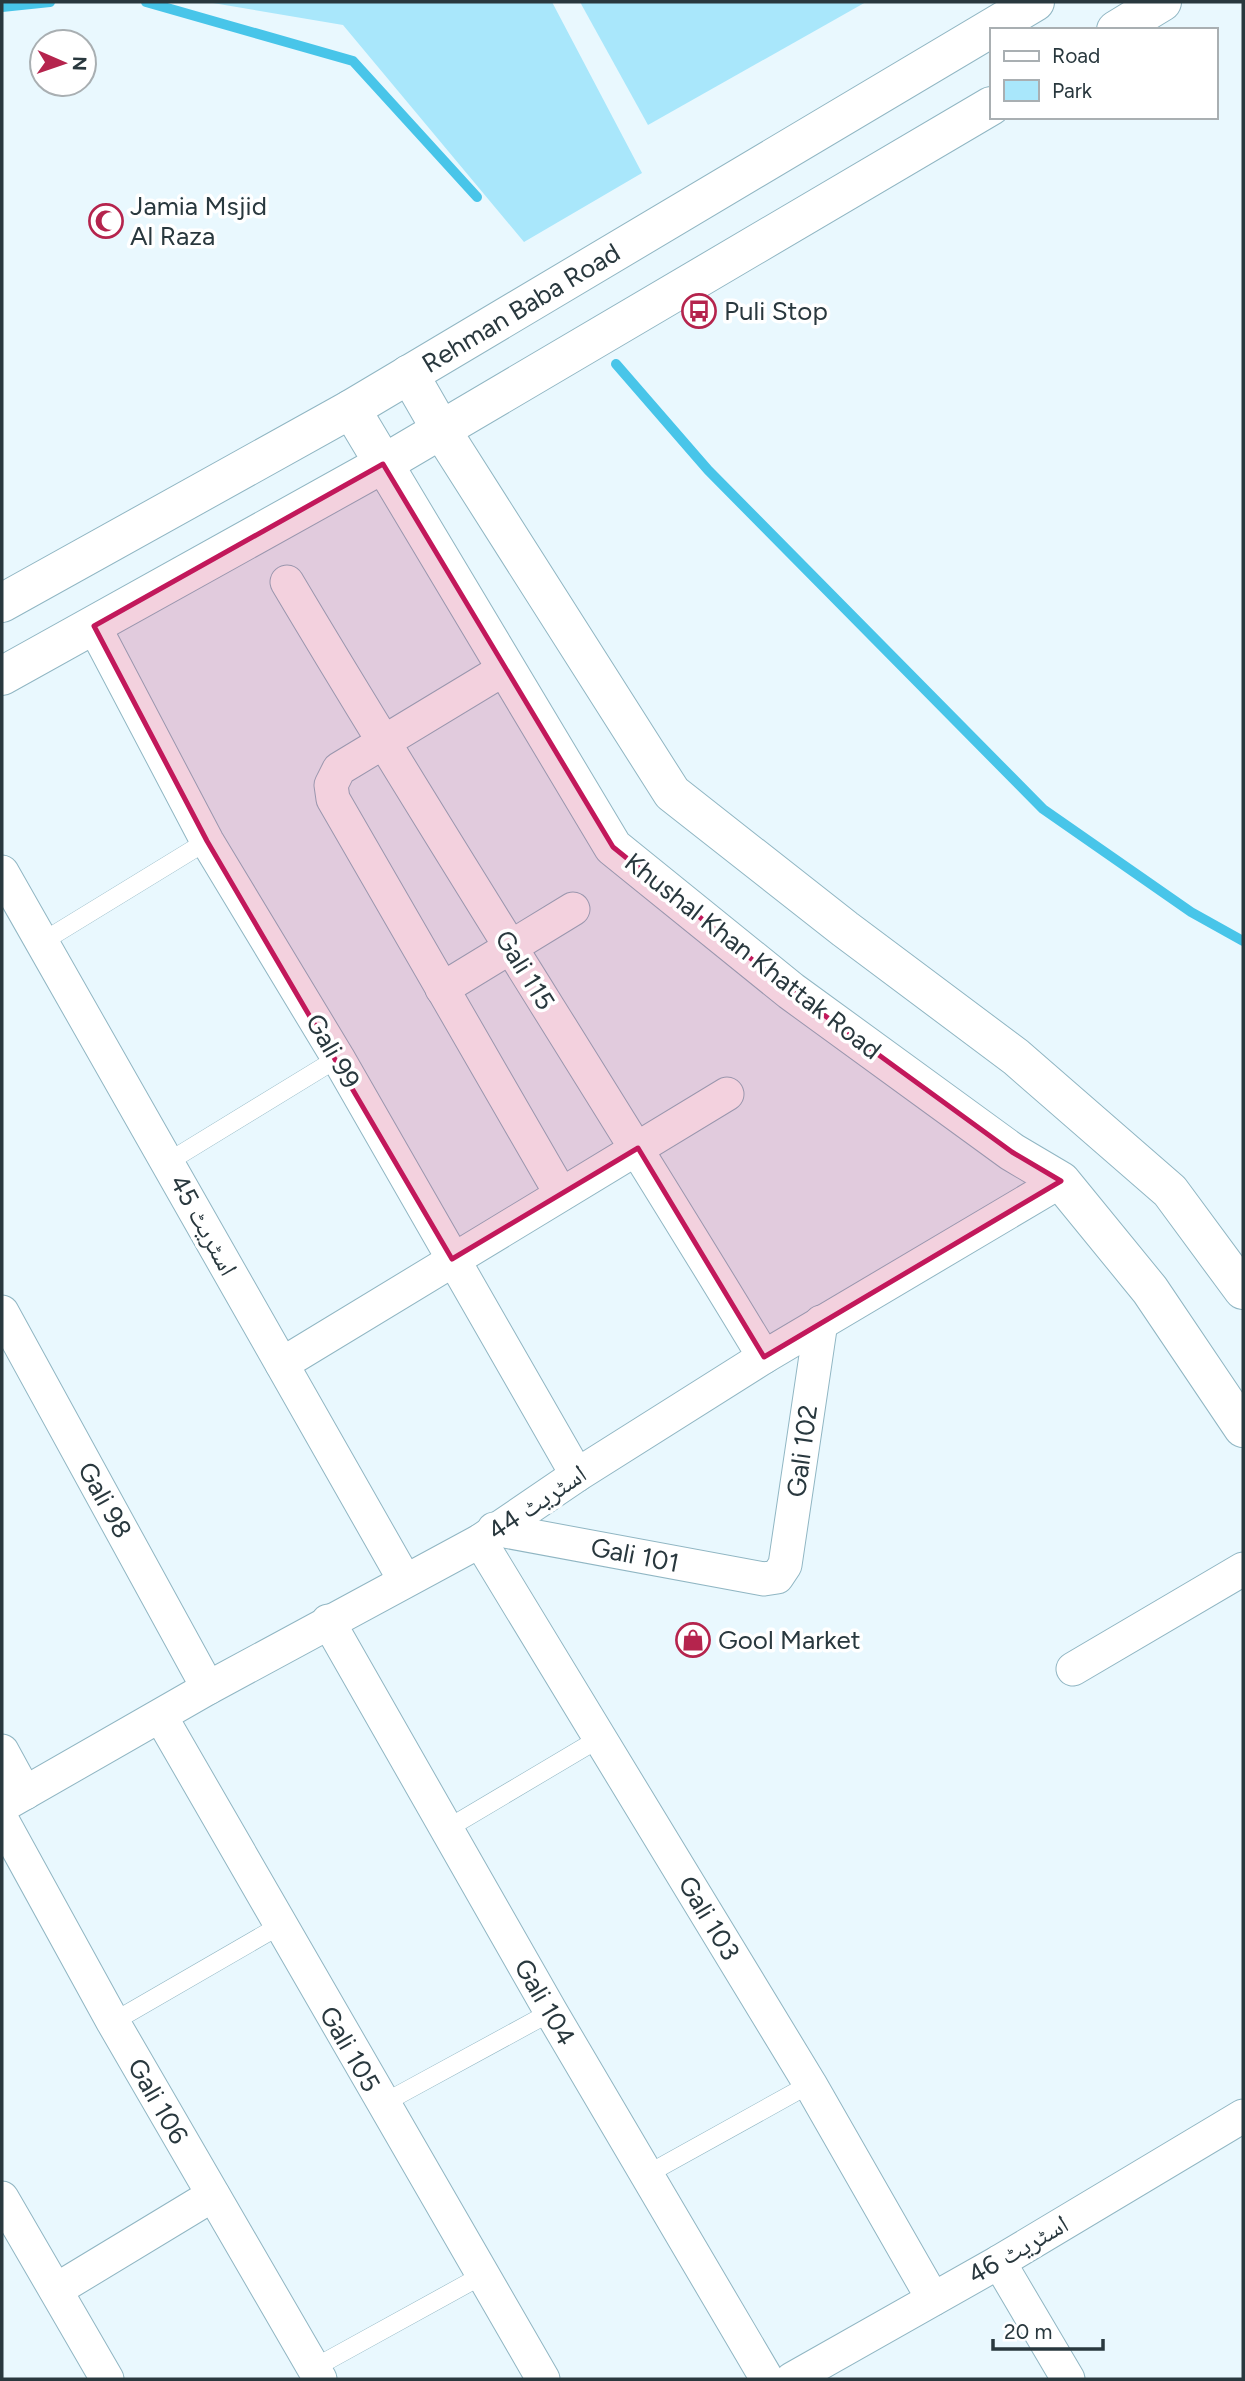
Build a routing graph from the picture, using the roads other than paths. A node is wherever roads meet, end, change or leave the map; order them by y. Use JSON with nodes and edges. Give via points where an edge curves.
{"nodes":[{"id":1,"x":1035,"y":2,"type":"edge"},
{"id":2,"x":1161,"y":2,"type":"edge"},
{"id":3,"x":991,"y":28,"type":"edge"},
{"id":4,"x":1119,"y":28,"type":"edge"},
{"id":5,"x":990,"y":29,"type":"edge"},
{"id":6,"x":990,"y":107,"type":"edge"},
{"id":7,"x":409,"y":374,"type":"junction"},
{"id":8,"x":351,"y":409,"type":"junction"},
{"id":9,"x":440,"y":428,"type":"junction"},
{"id":10,"x":383,"y":464,"type":"junction"},
{"id":11,"x":287,"y":582,"type":"dead end"},
{"id":12,"x":2,"y":603,"type":"edge"},
{"id":13,"x":94,"y":626,"type":"junction"},
{"id":14,"x":506,"y":668,"type":"junction"},
{"id":15,"x":2,"y":676,"type":"edge"},
{"id":16,"x":382,"y":742,"type":"junction"},
{"id":17,"x":207,"y":841,"type":"junction"},
{"id":18,"x":2,"y":872,"type":"edge"},
{"id":19,"x":573,"y":909,"type":"dead end"},
{"id":20,"x":42,"y":942,"type":"junction"},
{"id":21,"x":510,"y":947,"type":"junction"},
{"id":22,"x":442,"y":989,"type":"junction"},
{"id":23,"x":338,"y":1058,"type":"junction"},
{"id":24,"x":727,"y":1094,"type":"dead end"},
{"id":25,"x":638,"y":1148,"type":"junction"},
{"id":26,"x":168,"y":1162,"type":"junction"},
{"id":27,"x":1061,"y":1181,"type":"junction"},
{"id":28,"x":561,"y":1194,"type":"junction"},
{"id":29,"x":452,"y":1259,"type":"junction"},
{"id":30,"x":1243,"y":1290,"type":"edge"},
{"id":31,"x":2,"y":1312,"type":"edge"},
{"id":32,"x":821,"y":1322,"type":"junction"},
{"id":33,"x":764,"y":1357,"type":"junction"},
{"id":34,"x":282,"y":1364,"type":"junction"},
{"id":35,"x":1243,"y":1428,"type":"edge"},
{"id":36,"x":577,"y":1475,"type":"junction"},
{"id":37,"x":487,"y":1535,"type":"junction"},
{"id":38,"x":1243,"y":1569,"type":"edge"},
{"id":39,"x":777,"y":1577,"type":"joint"},
{"id":40,"x":404,"y":1579,"type":"junction"},
{"id":41,"x":328,"y":1621,"type":"junction"},
{"id":42,"x":1073,"y":1669,"type":"dead end"},
{"id":43,"x":208,"y":1688,"type":"junction"},
{"id":44,"x":161,"y":1717,"type":"junction"},
{"id":45,"x":600,"y":1738,"type":"junction"},
{"id":46,"x":2,"y":1751,"type":"edge"},
{"id":47,"x":13,"y":1799,"type":"edge"},
{"id":48,"x":2,"y":1820,"type":"edge"},
{"id":49,"x":446,"y":1830,"type":"junction"},
{"id":50,"x":279,"y":1926,"type":"junction"},
{"id":51,"x":551,"y":2012,"type":"junction"},
{"id":52,"x":113,"y":2022,"type":"junction"},
{"id":53,"x":810,"y":2084,"type":"junction"},
{"id":54,"x":382,"y":2104,"type":"junction"},
{"id":55,"x":1243,"y":2116,"type":"edge"},
{"id":56,"x":646,"y":2175,"type":"junction"},
{"id":57,"x":213,"y":2195,"type":"junction"},
{"id":58,"x":2,"y":2198,"type":"edge"},
{"id":59,"x":999,"y":2262,"type":"junction"},
{"id":60,"x":481,"y":2276,"type":"junction"},
{"id":61,"x":56,"y":2290,"type":"junction"},
{"id":62,"x":933,"y":2299,"type":"junction"},
{"id":63,"x":317,"y":2373,"type":"edge"},
{"id":64,"x":813,"y":2374,"type":"edge"},
{"id":65,"x":107,"y":2379,"type":"edge"},
{"id":66,"x":543,"y":2379,"type":"edge"},
{"id":67,"x":767,"y":2379,"type":"edge"},
{"id":68,"x":1068,"y":2379,"type":"edge"}],
"edges":[{"from":1,"to":3,"type":"street","name":"Rehman Baba Road"},
{"from":2,"to":4,"type":"street"},
{"from":5,"to":7,"type":"street","name":"Rehman Baba Road"},
{"from":6,"to":9,"type":"street"},
{"from":7,"to":8,"type":"street","name":"Rehman Baba Road"},
{"from":7,"to":9,"type":"street"},
{"from":8,"to":10,"type":"street","name":"Khushal Khan Khattak Road"},
{"from":8,"to":12,"type":"street","name":"Rehman Baba Road"},
{"from":9,"to":10,"type":"street"},
{"from":9,"to":30,"type":"street","via":[[672,793],[1016,1057],[1159,1182]]},
{"from":10,"to":13,"type":"street"},
{"from":10,"to":14,"type":"street","name":"Khushal Khan Khattak Road"},
{"from":11,"to":16,"type":"street","name":"Gali 115"},
{"from":13,"to":15,"type":"street"},
{"from":13,"to":17,"type":"street","name":"Gali 99"},
{"from":14,"to":16,"type":"street"},
{"from":14,"to":27,"type":"street","name":"Khushal Khan Khattak Road","via":[[613,846],[791,991],[1012,1152]]},
{"from":16,"to":21,"type":"street","name":"Gali 115"},
{"from":16,"to":22,"type":"street","via":[[338,769],[331,785],[333,799]]},
{"from":17,"to":20,"type":"lane"},
{"from":17,"to":23,"type":"street","name":"Gali 99"},
{"from":18,"to":20,"type":"street","name":"اسٹریٹ 45"},
{"from":19,"to":21,"type":"street"},
{"from":20,"to":26,"type":"street","name":"اسٹریٹ 45"},
{"from":21,"to":22,"type":"street"},
{"from":21,"to":25,"type":"street","name":"Gali 115"},
{"from":22,"to":28,"type":"street"},
{"from":23,"to":26,"type":"lane"},
{"from":23,"to":29,"type":"street","name":"Gali 99"},
{"from":24,"to":25,"type":"street"},
{"from":25,"to":28,"type":"street"},
{"from":25,"to":33,"type":"street","name":"Gali 115"},
{"from":26,"to":34,"type":"street","name":"اسٹریٹ 45"},
{"from":27,"to":32,"type":"street","name":"اسٹریٹ 44"},
{"from":27,"to":35,"type":"street","name":"Khushal Khan Khattak Road","via":[[1150,1290]]},
{"from":28,"to":29,"type":"street"},
{"from":29,"to":34,"type":"street"},
{"from":29,"to":36,"type":"street","name":"Gali 99"},
{"from":31,"to":43,"type":"street","name":"Gali 98"},
{"from":32,"to":33,"type":"street","name":"اسٹریٹ 44"},
{"from":32,"to":39,"type":"street","name":"Gali 102","via":[[785,1565]]},
{"from":33,"to":36,"type":"street","name":"اسٹریٹ 44"},
{"from":34,"to":40,"type":"street","name":"اسٹریٹ 45"},
{"from":36,"to":37,"type":"street","name":"اسٹریٹ 44"},
{"from":37,"to":39,"type":"street","name":"Gali 101","via":[[764,1579]]},
{"from":37,"to":40,"type":"street","name":"اسٹریٹ 44"},
{"from":37,"to":45,"type":"street","name":"Gali 103"},
{"from":38,"to":42,"type":"street"},
{"from":40,"to":41,"type":"street","name":"اسٹریٹ 44"},
{"from":41,"to":43,"type":"street","name":"اسٹریٹ 44"},
{"from":41,"to":49,"type":"street","name":"Gali 104"},
{"from":43,"to":44,"type":"street","name":"اسٹریٹ 44"},
{"from":44,"to":47,"type":"street","name":"اسٹریٹ 44"},
{"from":44,"to":50,"type":"street","name":"Gali 105"},
{"from":45,"to":49,"type":"lane"},
{"from":45,"to":53,"type":"street","name":"Gali 103"},
{"from":46,"to":47,"type":"street"},
{"from":48,"to":52,"type":"street","name":"Gali 106"},
{"from":49,"to":51,"type":"street","name":"Gali 104"},
{"from":50,"to":52,"type":"lane"},
{"from":50,"to":54,"type":"street","name":"Gali 105"},
{"from":51,"to":54,"type":"lane"},
{"from":51,"to":56,"type":"street","name":"Gali 104"},
{"from":52,"to":57,"type":"street","name":"Gali 106"},
{"from":53,"to":56,"type":"lane"},
{"from":53,"to":62,"type":"street","name":"Gali 103"},
{"from":54,"to":60,"type":"street","name":"Gali 105"},
{"from":55,"to":59,"type":"street","name":"اسٹریٹ 46"},
{"from":56,"to":67,"type":"street","name":"Gali 104"},
{"from":57,"to":61,"type":"street"},
{"from":57,"to":63,"type":"street","name":"Gali 106"},
{"from":58,"to":61,"type":"street"},
{"from":59,"to":62,"type":"street","name":"اسٹریٹ 46"},
{"from":59,"to":68,"type":"street"},
{"from":60,"to":63,"type":"lane"},
{"from":60,"to":66,"type":"street","name":"Gali 105"},
{"from":61,"to":65,"type":"street"},
{"from":62,"to":64,"type":"street","name":"اسٹریٹ 46"}]}
